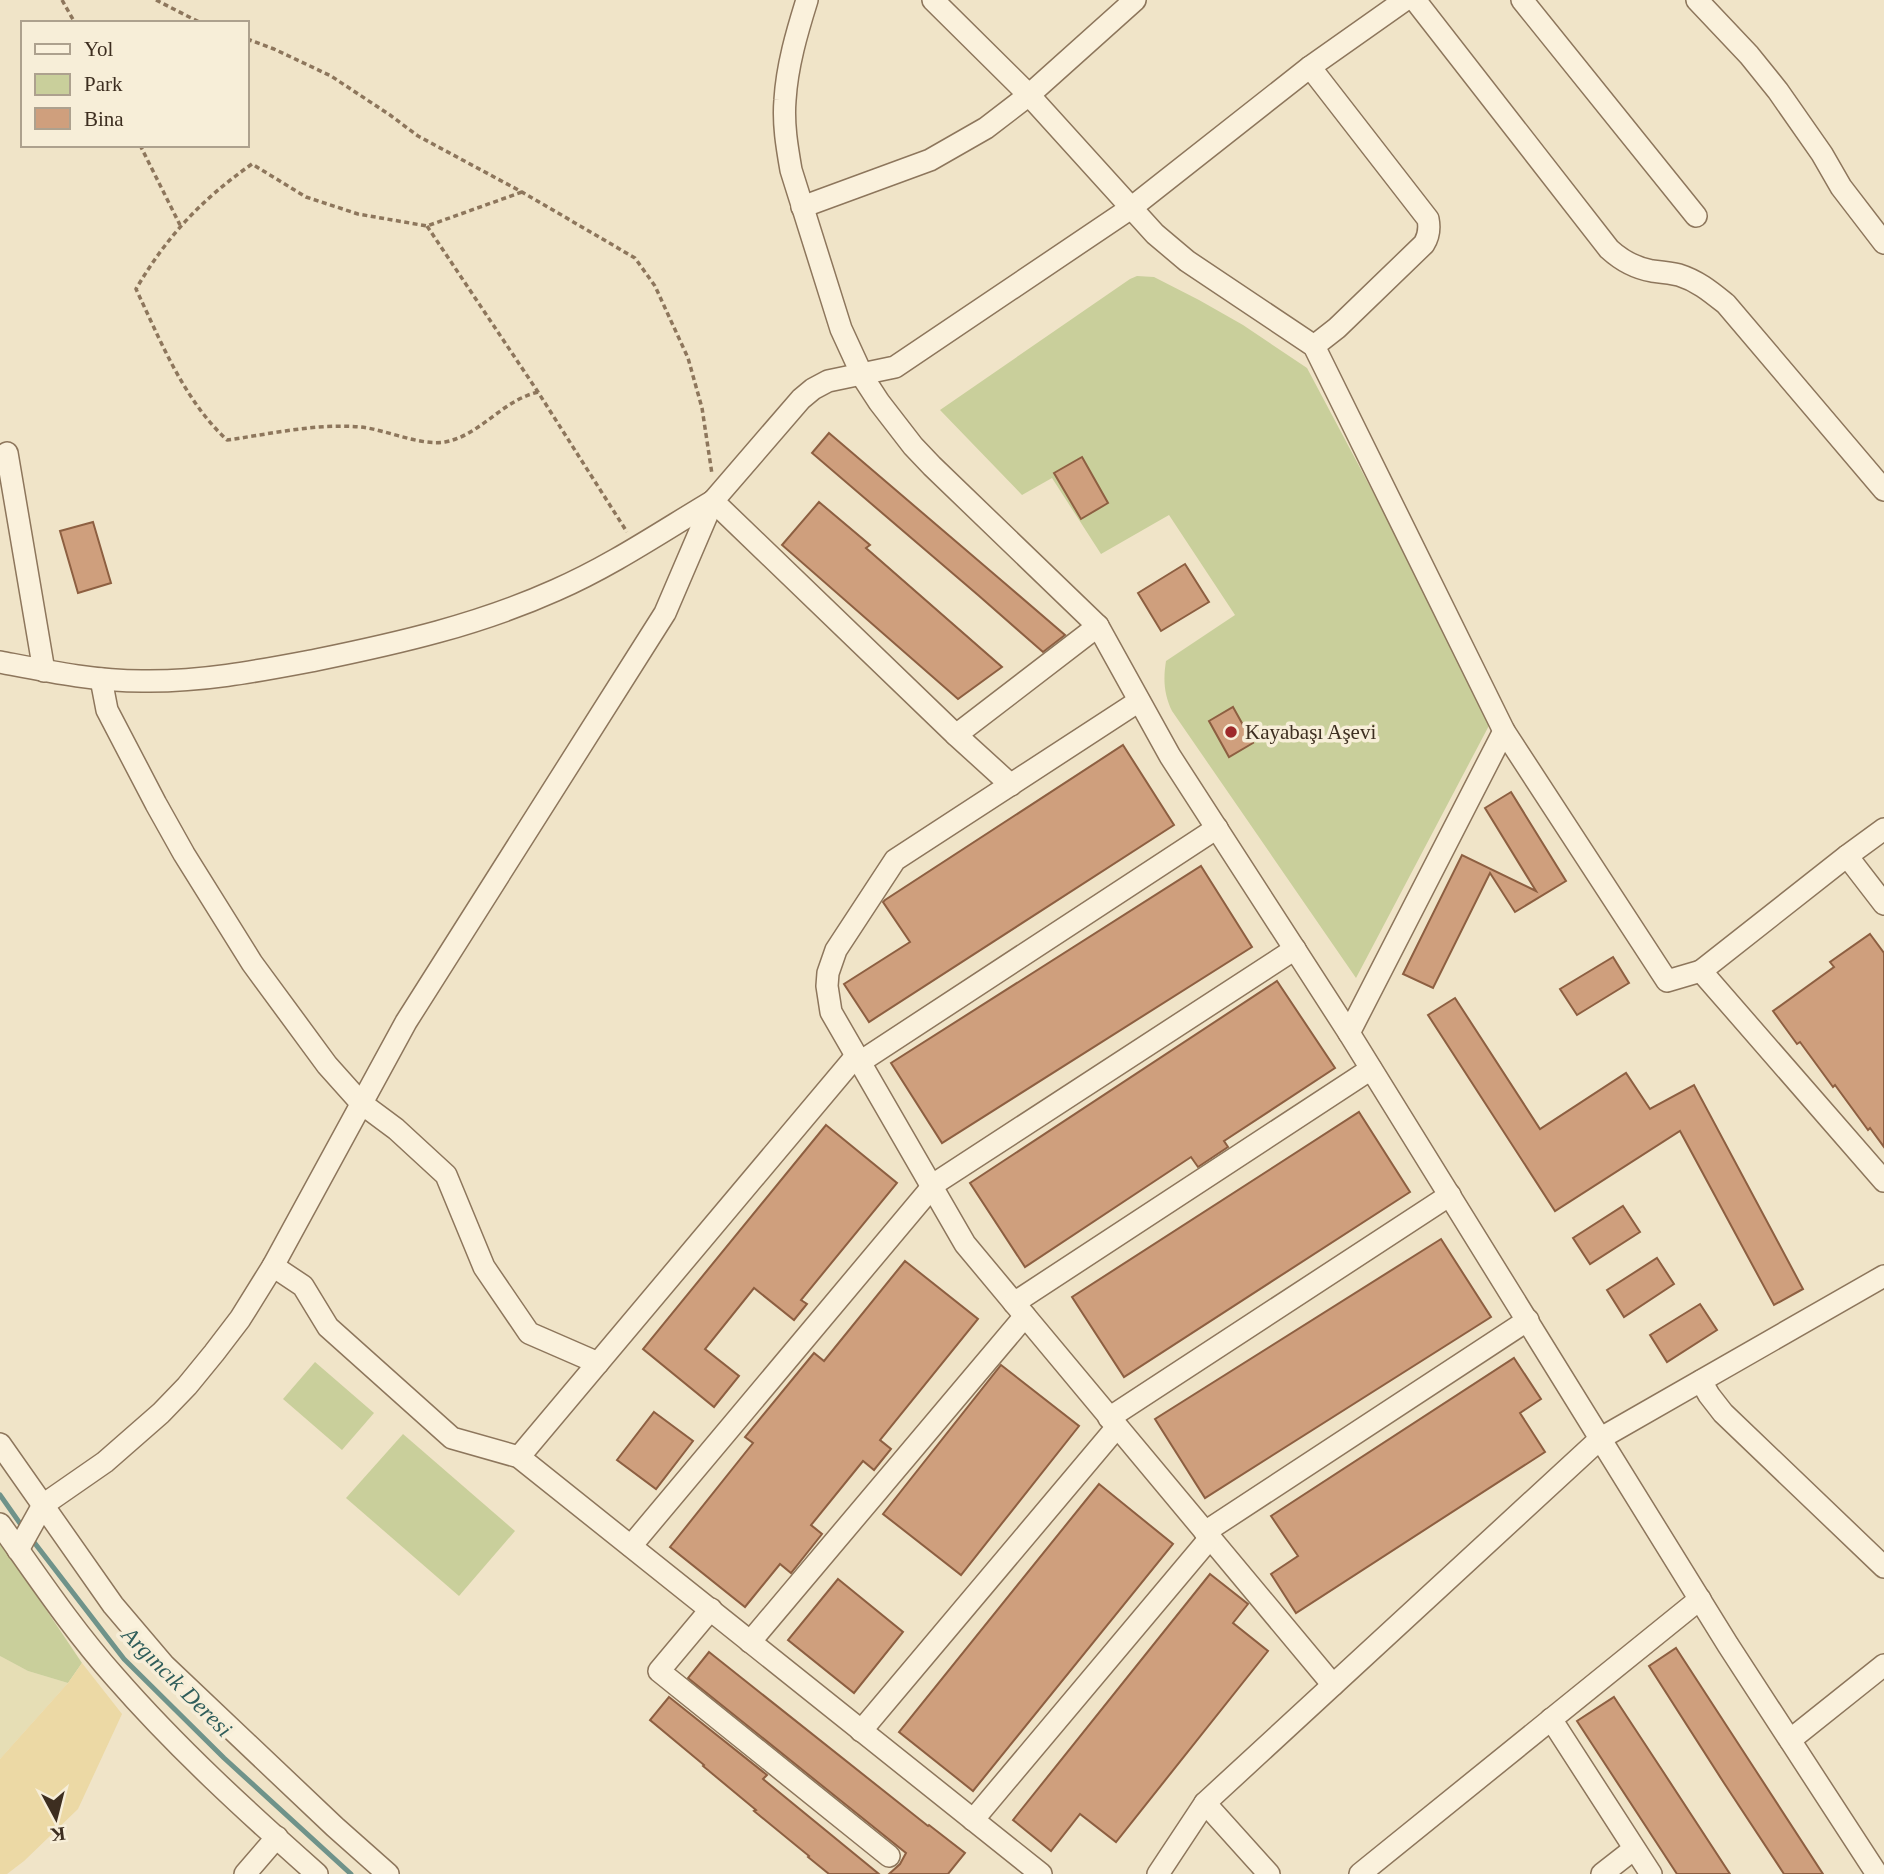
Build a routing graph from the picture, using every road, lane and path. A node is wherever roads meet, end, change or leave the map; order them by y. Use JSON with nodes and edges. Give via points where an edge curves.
{"nodes":[{"id":1,"x":62,"y":0,"type":"edge"},
{"id":2,"x":156,"y":0,"type":"edge"},
{"id":3,"x":787,"y":0,"type":"edge"},
{"id":4,"x":933,"y":0,"type":"edge"},
{"id":5,"x":1135,"y":0,"type":"edge"},
{"id":6,"x":1405,"y":0,"type":"edge"},
{"id":7,"x":1415,"y":0,"type":"edge"},
{"id":8,"x":1522,"y":0,"type":"edge"},
{"id":9,"x":1697,"y":0,"type":"edge"},
{"id":10,"x":805,"y":9,"type":"edge"},
{"id":11,"x":74,"y":21,"type":"edge"},
{"id":12,"x":197,"y":21,"type":"edge"},
{"id":13,"x":248,"y":39,"type":"edge"},
{"id":14,"x":1310,"y":66,"type":"junction"},
{"id":15,"x":1029,"y":95,"type":"junction"},
{"id":16,"x":141,"y":147,"type":"edge"},
{"id":17,"x":522,"y":192,"type":"junction"},
{"id":18,"x":802,"y":207,"type":"junction"},
{"id":19,"x":1131,"y":208,"type":"junction"},
{"id":20,"x":1696,"y":216,"type":"dead end"},
{"id":21,"x":181,"y":225,"type":"junction"},
{"id":22,"x":427,"y":226,"type":"junction"},
{"id":23,"x":1884,"y":243,"type":"edge"},
{"id":24,"x":1314,"y":346,"type":"junction"},
{"id":25,"x":861,"y":373,"type":"junction"},
{"id":26,"x":538,"y":392,"type":"junction"},
{"id":27,"x":7,"y":453,"type":"dead end"},
{"id":28,"x":1884,"y":490,"type":"edge"},
{"id":29,"x":713,"y":501,"type":"junction"},
{"id":30,"x":637,"y":548,"type":"junction"},
{"id":31,"x":1098,"y":626,"type":"junction"},
{"id":32,"x":0,"y":662,"type":"edge"},
{"id":33,"x":44,"y":671,"type":"junction"},
{"id":34,"x":101,"y":679,"type":"junction"},
{"id":35,"x":1139,"y":701,"type":"junction"},
{"id":36,"x":1504,"y":731,"type":"junction"},
{"id":37,"x":956,"y":735,"type":"junction"},
{"id":38,"x":1010,"y":785,"type":"junction"},
{"id":39,"x":1217,"y":828,"type":"junction"},
{"id":40,"x":1884,"y":829,"type":"edge"},
{"id":41,"x":1847,"y":856,"type":"junction"},
{"id":42,"x":1884,"y":904,"type":"edge"},
{"id":43,"x":1295,"y":949,"type":"junction"},
{"id":44,"x":1701,"y":971,"type":"junction"},
{"id":45,"x":1349,"y":1033,"type":"junction"},
{"id":46,"x":858,"y":1059,"type":"junction"},
{"id":47,"x":1371,"y":1069,"type":"junction"},
{"id":48,"x":361,"y":1103,"type":"junction"},
{"id":49,"x":1884,"y":1181,"type":"edge"},
{"id":50,"x":932,"y":1187,"type":"junction"},
{"id":51,"x":1450,"y":1195,"type":"junction"},
{"id":52,"x":272,"y":1266,"type":"junction"},
{"id":53,"x":1884,"y":1276,"type":"edge"},
{"id":54,"x":1019,"y":1309,"type":"junction"},
{"id":55,"x":1528,"y":1320,"type":"junction"},
{"id":56,"x":598,"y":1363,"type":"junction"},
{"id":57,"x":1701,"y":1381,"type":"junction"},
{"id":58,"x":1113,"y":1422,"type":"junction"},
{"id":59,"x":1601,"y":1438,"type":"junction"},
{"id":60,"x":0,"y":1444,"type":"edge"},
{"id":61,"x":519,"y":1457,"type":"junction"},
{"id":62,"x":43,"y":1505,"type":"junction"},
{"id":63,"x":0,"y":1524,"type":"edge"},
{"id":64,"x":1207,"y":1535,"type":"junction"},
{"id":65,"x":631,"y":1546,"type":"junction"},
{"id":66,"x":18,"y":1550,"type":"junction"},
{"id":67,"x":1884,"y":1567,"type":"edge"},
{"id":68,"x":1700,"y":1599,"type":"junction"},
{"id":69,"x":711,"y":1609,"type":"junction"},
{"id":70,"x":750,"y":1642,"type":"junction"},
{"id":71,"x":1884,"y":1665,"type":"edge"},
{"id":72,"x":1333,"y":1685,"type":"junction"},
{"id":73,"x":1551,"y":1719,"type":"junction"},
{"id":74,"x":861,"y":1731,"type":"junction"},
{"id":75,"x":1790,"y":1740,"type":"junction"},
{"id":76,"x":1205,"y":1803,"type":"junction"},
{"id":77,"x":973,"y":1820,"type":"junction"},
{"id":78,"x":276,"y":1837,"type":"junction"},
{"id":79,"x":1634,"y":1849,"type":"junction"},
{"id":80,"x":889,"y":1856,"type":"dead end"},
{"id":81,"x":245,"y":1874,"type":"edge"},
{"id":82,"x":317,"y":1874,"type":"edge"},
{"id":83,"x":388,"y":1874,"type":"edge"},
{"id":84,"x":1041,"y":1874,"type":"edge"},
{"id":85,"x":1158,"y":1874,"type":"edge"},
{"id":86,"x":1269,"y":1874,"type":"edge"},
{"id":87,"x":1360,"y":1874,"type":"edge"},
{"id":88,"x":1602,"y":1874,"type":"edge"},
{"id":89,"x":1651,"y":1874,"type":"edge"},
{"id":90,"x":1877,"y":1874,"type":"edge"}],
"edges":[{"from":1,"to":11,"type":"path"},
{"from":2,"to":12,"type":"path"},
{"from":3,"to":10,"type":"street"},
{"from":4,"to":15,"type":"street"},
{"from":5,"to":15,"type":"street"},
{"from":6,"to":14,"type":"street"},
{"from":7,"to":28,"type":"street","via":[[1609,249],[1645,270],[1700,284],[1726,304]]},
{"from":8,"to":20,"type":"street"},
{"from":9,"to":23,"type":"street","via":[[1778,91]]},
{"from":10,"to":18,"type":"street","via":[[790,62],[784,123]]},
{"from":13,"to":17,"type":"path","via":[[331,76],[418,136]]},
{"from":14,"to":19,"type":"street"},
{"from":14,"to":24,"type":"street","via":[[1429,225],[1424,244]]},
{"from":15,"to":18,"type":"street","via":[[986,128],[930,160]]},
{"from":15,"to":19,"type":"street"},
{"from":16,"to":21,"type":"path"},
{"from":17,"to":22,"type":"path"},
{"from":17,"to":29,"type":"path","via":[[635,258],[655,286],[695,379]]},
{"from":18,"to":25,"type":"street","via":[[841,329]]},
{"from":19,"to":24,"type":"street","via":[[1187,261]]},
{"from":19,"to":25,"type":"street","via":[[895,367]]},
{"from":21,"to":22,"type":"path","via":[[208,197],[252,164],[306,197],[359,214]]},
{"from":21,"to":26,"type":"path","via":[[136,289],[193,401],[228,440],[338,426],[441,443],[464,435],[516,399]]},
{"from":22,"to":26,"type":"path"},
{"from":24,"to":36,"type":"street"},
{"from":25,"to":29,"type":"street","via":[[828,381],[801,398]]},
{"from":25,"to":31,"type":"street","via":[[913,446]]},
{"from":26,"to":30,"type":"path"},
{"from":27,"to":33,"type":"street"},
{"from":29,"to":30,"type":"street"},
{"from":29,"to":37,"type":"street"},
{"from":29,"to":48,"type":"street","via":[[665,613],[405,1022]]},
{"from":30,"to":34,"type":"street","via":[[519,606],[422,637],[217,678]]},
{"from":31,"to":35,"type":"street"},
{"from":31,"to":37,"type":"street"},
{"from":32,"to":33,"type":"street"},
{"from":33,"to":34,"type":"street"},
{"from":34,"to":48,"type":"street","via":[[107,710],[184,853],[252,963]]},
{"from":35,"to":38,"type":"street"},
{"from":35,"to":39,"type":"street"},
{"from":36,"to":44,"type":"street","via":[[1667,981]]},
{"from":36,"to":45,"type":"street"},
{"from":37,"to":38,"type":"street"},
{"from":38,"to":46,"type":"street","via":[[895,860],[836,950],[828,973],[828,999]]},
{"from":39,"to":43,"type":"street"},
{"from":39,"to":46,"type":"street"},
{"from":40,"to":41,"type":"street"},
{"from":41,"to":42,"type":"street"},
{"from":41,"to":44,"type":"street"},
{"from":43,"to":45,"type":"street"},
{"from":43,"to":50,"type":"street"},
{"from":44,"to":49,"type":"street"},
{"from":45,"to":47,"type":"street"},
{"from":46,"to":50,"type":"street"},
{"from":46,"to":56,"type":"street"},
{"from":47,"to":51,"type":"street"},
{"from":47,"to":54,"type":"street"},
{"from":48,"to":52,"type":"street"},
{"from":48,"to":56,"type":"street","via":[[446,1175],[484,1267],[529,1333]]},
{"from":50,"to":54,"type":"street","via":[[965,1244]]},
{"from":50,"to":65,"type":"street"},
{"from":51,"to":55,"type":"street"},
{"from":51,"to":58,"type":"street"},
{"from":52,"to":61,"type":"street","via":[[303,1286],[328,1327],[452,1438]]},
{"from":52,"to":62,"type":"street","via":[[240,1319],[187,1386],[105,1462]]},
{"from":53,"to":57,"type":"street"},
{"from":54,"to":58,"type":"street"},
{"from":54,"to":70,"type":"street"},
{"from":55,"to":59,"type":"street"},
{"from":55,"to":64,"type":"street"},
{"from":56,"to":61,"type":"street"},
{"from":57,"to":59,"type":"street"},
{"from":57,"to":67,"type":"street","via":[[1723,1413]]},
{"from":58,"to":64,"type":"street"},
{"from":58,"to":74,"type":"street"},
{"from":59,"to":68,"type":"street"},
{"from":59,"to":72,"type":"street"},
{"from":60,"to":62,"type":"street"},
{"from":61,"to":65,"type":"street"},
{"from":62,"to":66,"type":"street"},
{"from":62,"to":83,"type":"street","via":[[113,1605],[164,1665]]},
{"from":63,"to":66,"type":"street"},
{"from":64,"to":72,"type":"street"},
{"from":64,"to":77,"type":"street"},
{"from":65,"to":69,"type":"street"},
{"from":66,"to":78,"type":"street","via":[[113,1676],[183,1751]]},
{"from":68,"to":73,"type":"street"},
{"from":68,"to":75,"type":"street"},
{"from":69,"to":70,"type":"street"},
{"from":69,"to":80,"type":"street","via":[[659,1671]]},
{"from":70,"to":74,"type":"street"},
{"from":71,"to":75,"type":"street"},
{"from":72,"to":76,"type":"street"},
{"from":73,"to":79,"type":"street"},
{"from":73,"to":87,"type":"street"},
{"from":74,"to":77,"type":"street"},
{"from":75,"to":90,"type":"street"},
{"from":76,"to":85,"type":"street"},
{"from":76,"to":86,"type":"street"},
{"from":77,"to":84,"type":"street"},
{"from":78,"to":81,"type":"street"},
{"from":78,"to":82,"type":"street"},
{"from":79,"to":88,"type":"street"},
{"from":79,"to":89,"type":"street"}]}
